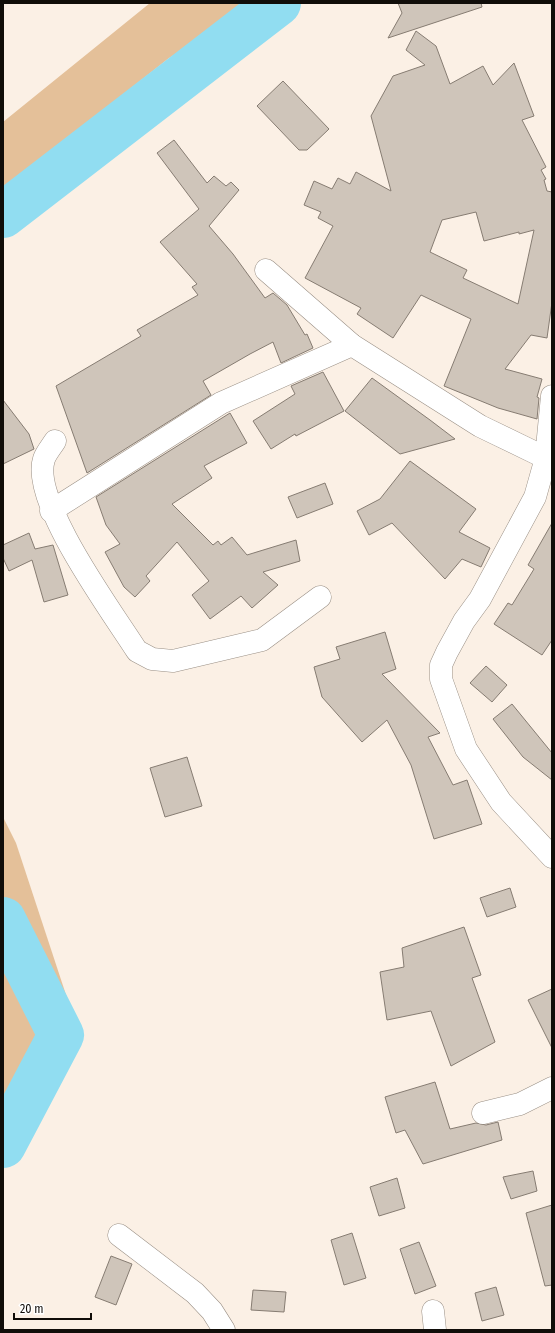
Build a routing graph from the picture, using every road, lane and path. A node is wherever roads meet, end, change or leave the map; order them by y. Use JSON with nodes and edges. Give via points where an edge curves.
{"nodes":[{"id":1,"x":266,"y":270,"type":"dead end"},
{"id":2,"x":352,"y":345,"type":"junction"},
{"id":3,"x":552,"y":396,"type":"edge"},
{"id":4,"x":56,"y":441,"type":"dead end"},
{"id":5,"x":546,"y":458,"type":"junction"},
{"id":6,"x":51,"y":511,"type":"junction"},
{"id":7,"x":320,"y":597,"type":"dead end"},
{"id":8,"x":552,"y":857,"type":"edge"},
{"id":9,"x":552,"y":1088,"type":"edge"},
{"id":10,"x":483,"y":1113,"type":"dead end"},
{"id":11,"x":119,"y":1235,"type":"dead end"},
{"id":12,"x":224,"y":1330,"type":"edge"}],
"edges":[{"from":1,"to":2,"type":"street"},
{"from":2,"to":5,"type":"street","via":[[480,426]]},
{"from":2,"to":6,"type":"street","via":[[221,403]]},
{"from":3,"to":5,"type":"street"},
{"from":4,"to":6,"type":"street","via":[[44,459],[43,477]]},
{"from":5,"to":8,"type":"street","via":[[535,497],[480,599],[447,652],[441,665],[441,679],[466,749],[501,802]]},
{"from":6,"to":7,"type":"street","via":[[77,558],[137,651],[152,659],[173,661],[262,640]]},
{"from":9,"to":10,"type":"street","via":[[520,1104]]},
{"from":11,"to":12,"type":"street","via":[[195,1293],[212,1311]]}]}
